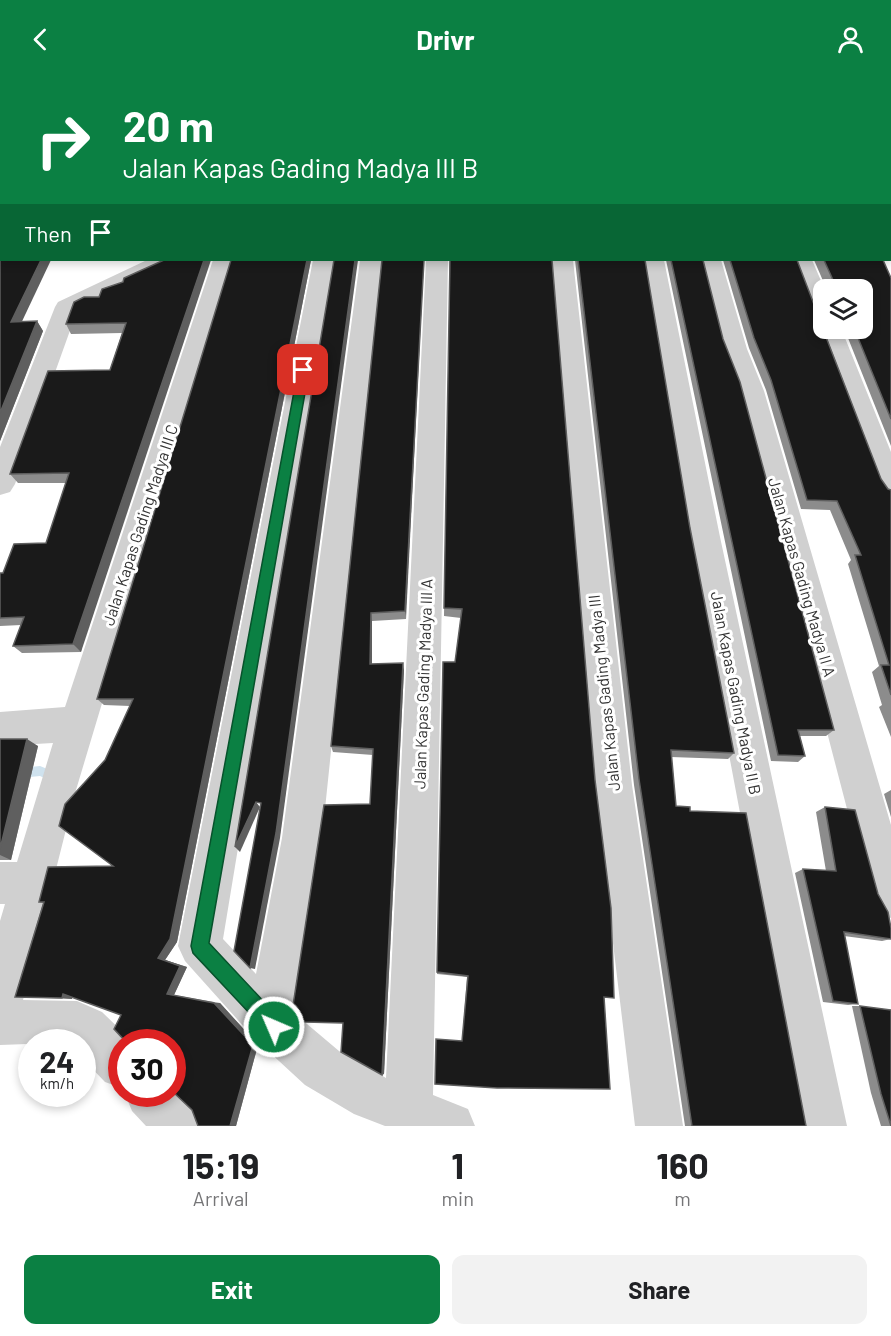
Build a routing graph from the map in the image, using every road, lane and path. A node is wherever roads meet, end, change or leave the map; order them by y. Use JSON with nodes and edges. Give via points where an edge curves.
{"nodes":[{"id":1,"x":162,"y":261,"type":"edge"},
{"id":2,"x":224,"y":261,"type":"edge"},
{"id":3,"x":324,"y":261,"type":"edge"},
{"id":4,"x":371,"y":261,"type":"edge"},
{"id":5,"x":437,"y":261,"type":"edge"},
{"id":6,"x":561,"y":261,"type":"edge"},
{"id":7,"x":653,"y":261,"type":"edge"},
{"id":8,"x":710,"y":261,"type":"edge"},
{"id":9,"x":801,"y":261,"type":"edge"},
{"id":10,"x":813,"y":289,"type":"edge"},
{"id":11,"x":832,"y":339,"type":"edge"},
{"id":12,"x":0,"y":484,"type":"edge"},
{"id":13,"x":891,"y":488,"type":"edge"},
{"id":14,"x":76,"y":724,"type":"junction"},
{"id":15,"x":0,"y":729,"type":"edge"},
{"id":16,"x":15,"y":883,"type":"edge"},
{"id":17,"x":891,"y":897,"type":"edge"},
{"id":18,"x":0,"y":1000,"type":"edge"},
{"id":19,"x":0,"y":1022,"type":"edge"},
{"id":20,"x":270,"y":1022,"type":"junction"},
{"id":21,"x":108,"y":1051,"type":"edge"},
{"id":22,"x":162,"y":1107,"type":"edge"},
{"id":23,"x":430,"y":1117,"type":"edge"},
{"id":24,"x":180,"y":1126,"type":"edge"},
{"id":25,"x":659,"y":1126,"type":"edge"},
{"id":26,"x":823,"y":1126,"type":"edge"}],
"edges":[{"from":1,"to":12,"type":"street","via":[[67,308]]},
{"from":2,"to":14,"type":"street","name":"Jalan Kapas Gading Madya III C"},
{"from":3,"to":20,"type":"street","via":[[200,946]]},
{"from":4,"to":20,"type":"street","via":[[302,838]]},
{"from":5,"to":23,"type":"street","name":"Jalan Kapas Gading Madya III A"},
{"from":6,"to":25,"type":"street","name":"Jalan Kapas Gading Madya III","via":[[613,785]]},
{"from":7,"to":26,"type":"street","name":"Jalan Kapas Gading Madya II B"},
{"from":8,"to":17,"type":"street","name":"Jalan Kapas Gading Madya II A","via":[[734,349],[751,391]]},
{"from":9,"to":10,"type":"street"},
{"from":11,"to":13,"type":"street"},
{"from":14,"to":15,"type":"street"},
{"from":14,"to":16,"type":"street","name":"Jalan Kapas Gading Madya III C","via":[[60,779]]},
{"from":16,"to":18,"type":"street","name":"Jalan Kapas Gading Madya III C"},
{"from":19,"to":21,"type":"street","via":[[77,1024]]},
{"from":20,"to":23,"type":"street","via":[[322,1068],[371,1097]]},
{"from":22,"to":24,"type":"street"}]}
